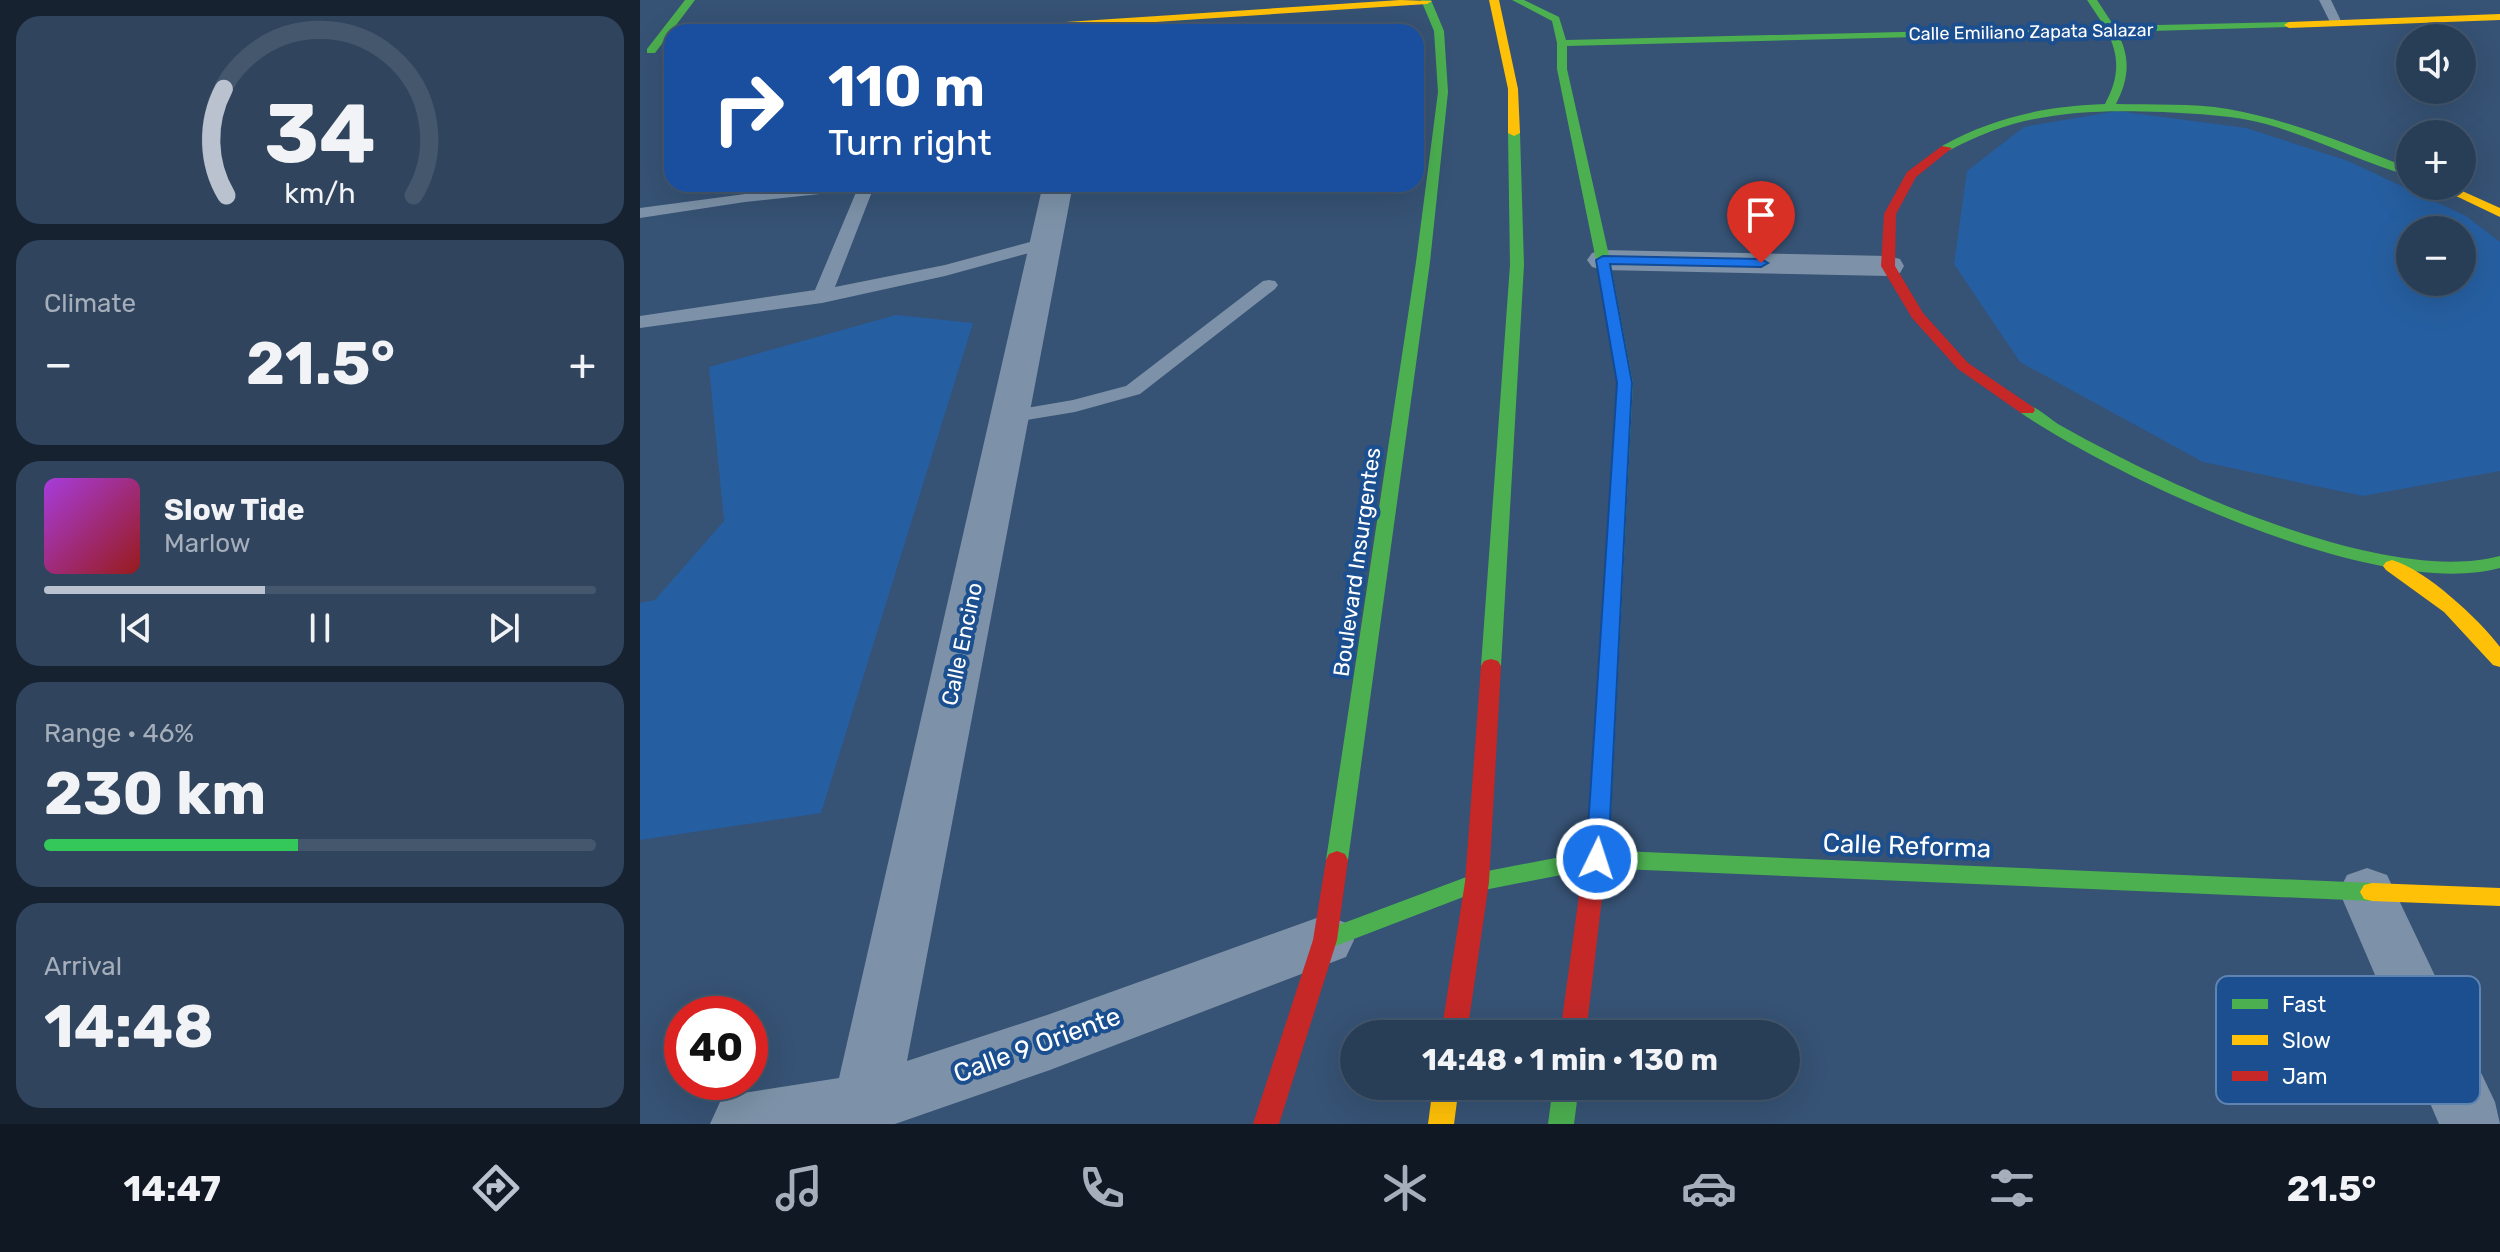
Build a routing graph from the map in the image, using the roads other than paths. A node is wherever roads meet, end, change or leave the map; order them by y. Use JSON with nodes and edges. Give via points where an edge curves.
{"nodes":[{"id":1,"x":690,"y":0,"type":"edge"},
{"id":2,"x":1427,"y":0,"type":"edge"},
{"id":3,"x":1494,"y":0,"type":"edge"},
{"id":4,"x":2092,"y":0,"type":"edge"},
{"id":5,"x":2325,"y":0,"type":"edge"},
{"id":6,"x":1529,"y":3,"type":"edge"},
{"id":7,"x":1342,"y":7,"type":"junction"},
{"id":8,"x":2500,"y":17,"type":"edge"},
{"id":9,"x":2336,"y":23,"type":"junction"},
{"id":10,"x":673,"y":24,"type":"edge"},
{"id":11,"x":1139,"y":24,"type":"edge"},
{"id":12,"x":1342,"y":24,"type":"edge"},
{"id":13,"x":2113,"y":31,"type":"junction"},
{"id":14,"x":1562,"y":43,"type":"junction"},
{"id":15,"x":2160,"y":88,"type":"dead end"},
{"id":16,"x":2110,"y":106,"type":"junction"},
{"id":17,"x":2226,"y":112,"type":"junction"},
{"id":18,"x":2396,"y":167,"type":"edge"},
{"id":19,"x":792,"y":192,"type":"edge"},
{"id":20,"x":864,"y":192,"type":"edge"},
{"id":21,"x":1056,"y":192,"type":"edge"},
{"id":22,"x":2472,"y":200,"type":"edge"},
{"id":23,"x":640,"y":213,"type":"edge"},
{"id":24,"x":2500,"y":213,"type":"edge"},
{"id":25,"x":1045,"y":243,"type":"junction"},
{"id":26,"x":1603,"y":260,"type":"junction"},
{"id":27,"x":1888,"y":266,"type":"junction"},
{"id":28,"x":1269,"y":285,"type":"dead end"},
{"id":29,"x":822,"y":297,"type":"junction"},
{"id":30,"x":640,"y":322,"type":"edge"},
{"id":31,"x":1009,"y":417,"type":"junction"},
{"id":32,"x":2386,"y":563,"type":"junction"},
{"id":33,"x":2496,"y":564,"type":"edge"},
{"id":34,"x":2486,"y":588,"type":"dead end"},
{"id":35,"x":2487,"y":619,"type":"dead end"},
{"id":36,"x":2489,"y":644,"type":"junction"},
{"id":37,"x":2500,"y":660,"type":"edge"},
{"id":38,"x":1597,"y":859,"type":"junction"},
{"id":39,"x":1477,"y":882,"type":"junction"},
{"id":40,"x":2367,"y":891,"type":"junction"},
{"id":41,"x":2500,"y":897,"type":"edge"},
{"id":42,"x":1325,"y":940,"type":"junction"},
{"id":43,"x":2405,"y":976,"type":"edge"},
{"id":44,"x":1456,"y":1020,"type":"edge"},
{"id":45,"x":1575,"y":1020,"type":"edge"},
{"id":46,"x":1444,"y":1100,"type":"edge"},
{"id":47,"x":1564,"y":1100,"type":"edge"},
{"id":48,"x":2463,"y":1104,"type":"edge"},
{"id":49,"x":859,"y":1114,"type":"edge"},
{"id":50,"x":743,"y":1124,"type":"edge"},
{"id":51,"x":1266,"y":1124,"type":"edge"},
{"id":52,"x":1441,"y":1124,"type":"edge"},
{"id":53,"x":1561,"y":1124,"type":"edge"},
{"id":54,"x":2472,"y":1124,"type":"edge"}],
"edges":[{"from":1,"to":10,"type":"street"},
{"from":2,"to":7,"type":"street"},
{"from":2,"to":42,"type":"street","name":"Boulevard Insurgentes","via":[[1439,31],[1441,108]]},
{"from":3,"to":39,"type":"street","via":[[1513,89],[1517,265]]},
{"from":4,"to":13,"type":"street"},
{"from":5,"to":9,"type":"lane"},
{"from":6,"to":14,"type":"street","via":[[1556,19]]},
{"from":7,"to":11,"type":"street"},
{"from":7,"to":12,"type":"lane"},
{"from":8,"to":9,"type":"street","name":"Calle Emiliano Zapata Salazar"},
{"from":9,"to":13,"type":"street","name":"Calle Emiliano Zapata Salazar"},
{"from":13,"to":14,"type":"street","name":"Calle Emiliano Zapata Salazar"},
{"from":13,"to":16,"type":"street","via":[[2131,72]]},
{"from":14,"to":26,"type":"street","via":[[1562,69]]},
{"from":15,"to":17,"type":"street"},
{"from":16,"to":17,"type":"street"},
{"from":16,"to":27,"type":"street","via":[[2056,109],[1997,121],[1948,146],[1911,175],[1890,214]]},
{"from":17,"to":18,"type":"street"},
{"from":19,"to":23,"type":"lane"},
{"from":20,"to":29,"type":"lane"},
{"from":21,"to":25,"type":"street","name":"Calle Encino"},
{"from":22,"to":24,"type":"street"},
{"from":25,"to":29,"type":"lane","via":[[984,262]]},
{"from":25,"to":31,"type":"street","name":"Calle Encino"},
{"from":26,"to":27,"type":"street"},
{"from":26,"to":38,"type":"street","via":[[1625,383]]},
{"from":27,"to":32,"type":"street","via":[[1917,315],[1963,366],[2054,429],[2176,490],[2320,545]]},
{"from":28,"to":31,"type":"lane","via":[[1133,390]]},
{"from":29,"to":30,"type":"lane"},
{"from":31,"to":49,"type":"street","name":"Calle Encino"},
{"from":32,"to":33,"type":"street","via":[[2438,568]]},
{"from":32,"to":36,"type":"street","via":[[2425,586]]},
{"from":33,"to":34,"type":"street"},
{"from":35,"to":36,"type":"street"},
{"from":36,"to":37,"type":"street"},
{"from":38,"to":39,"type":"street","name":"Calle Reforma"},
{"from":38,"to":40,"type":"street","name":"Calle Reforma"},
{"from":38,"to":45,"type":"street"},
{"from":39,"to":42,"type":"street","name":"Calle Reforma"},
{"from":39,"to":44,"type":"street"},
{"from":40,"to":41,"type":"street","name":"Calle Reforma"},
{"from":40,"to":43,"type":"street"},
{"from":42,"to":49,"type":"street","name":"Calle 9 Oriente"},
{"from":42,"to":51,"type":"street","name":"Boulevard Insurgentes"},
{"from":46,"to":52,"type":"street"},
{"from":47,"to":53,"type":"street"},
{"from":48,"to":54,"type":"street"},
{"from":49,"to":50,"type":"street","name":"Calle 9 Oriente"}]}
